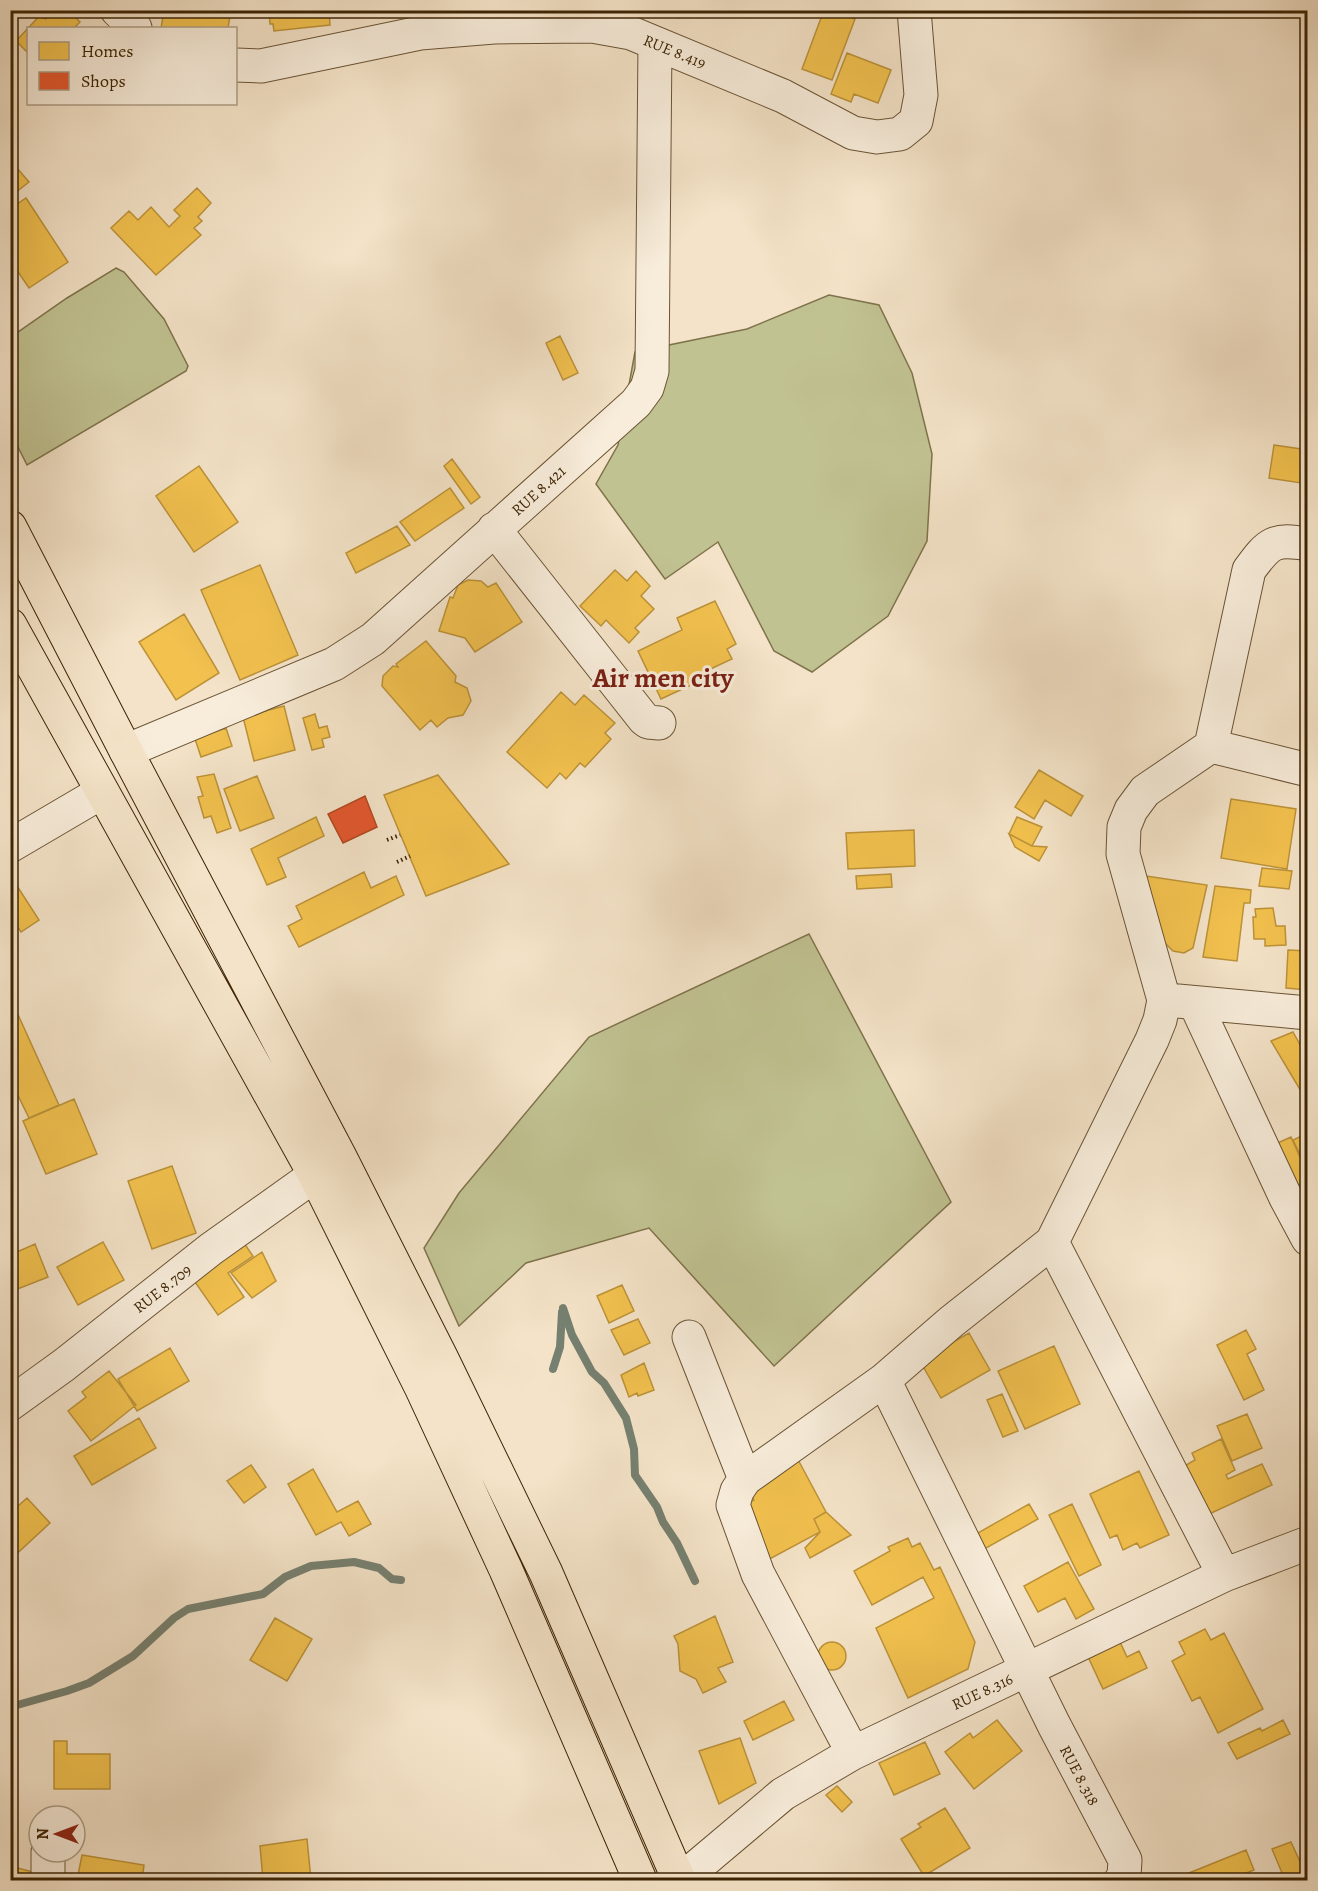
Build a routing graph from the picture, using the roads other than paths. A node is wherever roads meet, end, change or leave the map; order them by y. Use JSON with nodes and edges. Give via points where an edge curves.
{"nodes":[{"id":1,"x":117,"y":10,"type":"edge"},
{"id":2,"x":914,"y":10,"type":"edge"},
{"id":3,"x":134,"y":27,"type":"edge"},
{"id":4,"x":655,"y":43,"type":"junction"},
{"id":5,"x":237,"y":64,"type":"edge"},
{"id":6,"x":10,"y":527,"type":"edge"},
{"id":7,"x":494,"y":529,"type":"junction"},
{"id":8,"x":1308,"y":544,"type":"edge"},
{"id":9,"x":10,"y":625,"type":"edge"},
{"id":10,"x":659,"y":723,"type":"dead end"},
{"id":11,"x":1211,"y":746,"type":"junction"},
{"id":12,"x":126,"y":751,"type":"junction"},
{"id":13,"x":1308,"y":770,"type":"edge"},
{"id":14,"x":102,"y":792,"type":"junction"},
{"id":15,"x":10,"y":846,"type":"edge"},
{"id":16,"x":1179,"y":1001,"type":"junction"},
{"id":17,"x":1308,"y":1014,"type":"edge"},
{"id":18,"x":315,"y":1175,"type":"junction"},
{"id":19,"x":1308,"y":1239,"type":"edge"},
{"id":20,"x":1052,"y":1242,"type":"junction"},
{"id":21,"x":689,"y":1337,"type":"dead end"},
{"id":22,"x":884,"y":1380,"type":"junction"},
{"id":23,"x":10,"y":1404,"type":"edge"},
{"id":24,"x":745,"y":1479,"type":"junction"},
{"id":25,"x":1308,"y":1543,"type":"edge"},
{"id":26,"x":1224,"y":1575,"type":"junction"},
{"id":27,"x":1028,"y":1669,"type":"junction"},
{"id":28,"x":853,"y":1753,"type":"junction"},
{"id":29,"x":48,"y":1864,"type":"edge"},
{"id":30,"x":48,"y":1881,"type":"edge"},
{"id":31,"x":640,"y":1881,"type":"edge"},
{"id":32,"x":680,"y":1881,"type":"edge"},
{"id":33,"x":1121,"y":1881,"type":"edge"}],
"edges":[{"from":1,"to":3,"type":"street"},
{"from":2,"to":4,"type":"street","name":"RUE 8.419","via":[[921,95],[916,121],[900,134],[877,137],[853,133],[783,96]]},
{"from":4,"to":5,"type":"street","name":"RUE 8.419","via":[[631,33],[592,26],[494,27],[420,33],[261,66]]},
{"from":4,"to":7,"type":"street","name":"RUE 8.421","via":[[652,371],[647,388]]},
{"from":6,"to":12,"type":"highway"},
{"from":7,"to":10,"type":"street","via":[[644,720]]},
{"from":7,"to":12,"type":"street","name":"RUE 8.421","via":[[373,639],[334,664]]},
{"from":8,"to":11,"type":"street","via":[[1287,541],[1265,548],[1249,570]]},
{"from":9,"to":14,"type":"highway"},
{"from":11,"to":13,"type":"street"},
{"from":11,"to":16,"type":"street","via":[[1145,791],[1124,828],[1123,854]]},
{"from":12,"to":32,"type":"highway","via":[[442,1359],[546,1573]]},
{"from":14,"to":15,"type":"street"},
{"from":14,"to":18,"type":"highway"},
{"from":16,"to":17,"type":"street"},
{"from":16,"to":19,"type":"street"},
{"from":16,"to":20,"type":"street","via":[[1160,1020]]},
{"from":18,"to":23,"type":"street","name":"RUE 8.709","via":[[211,1249]]},
{"from":18,"to":31,"type":"highway","via":[[421,1387],[506,1570]]},
{"from":20,"to":22,"type":"street"},
{"from":20,"to":26,"type":"street"},
{"from":21,"to":24,"type":"street"},
{"from":22,"to":24,"type":"street"},
{"from":22,"to":27,"type":"street","name":"RUE 8.318"},
{"from":24,"to":28,"type":"street","via":[[733,1504],[758,1574]]},
{"from":25,"to":26,"type":"street","name":"RUE 8.316"},
{"from":26,"to":27,"type":"street","name":"RUE 8.316"},
{"from":27,"to":28,"type":"street","name":"RUE 8.316"},
{"from":27,"to":33,"type":"street","name":"RUE 8.318","via":[[1125,1860]]},
{"from":28,"to":32,"type":"street","name":"RUE 8.316","via":[[783,1794]]},
{"from":29,"to":30,"type":"street"}]}
